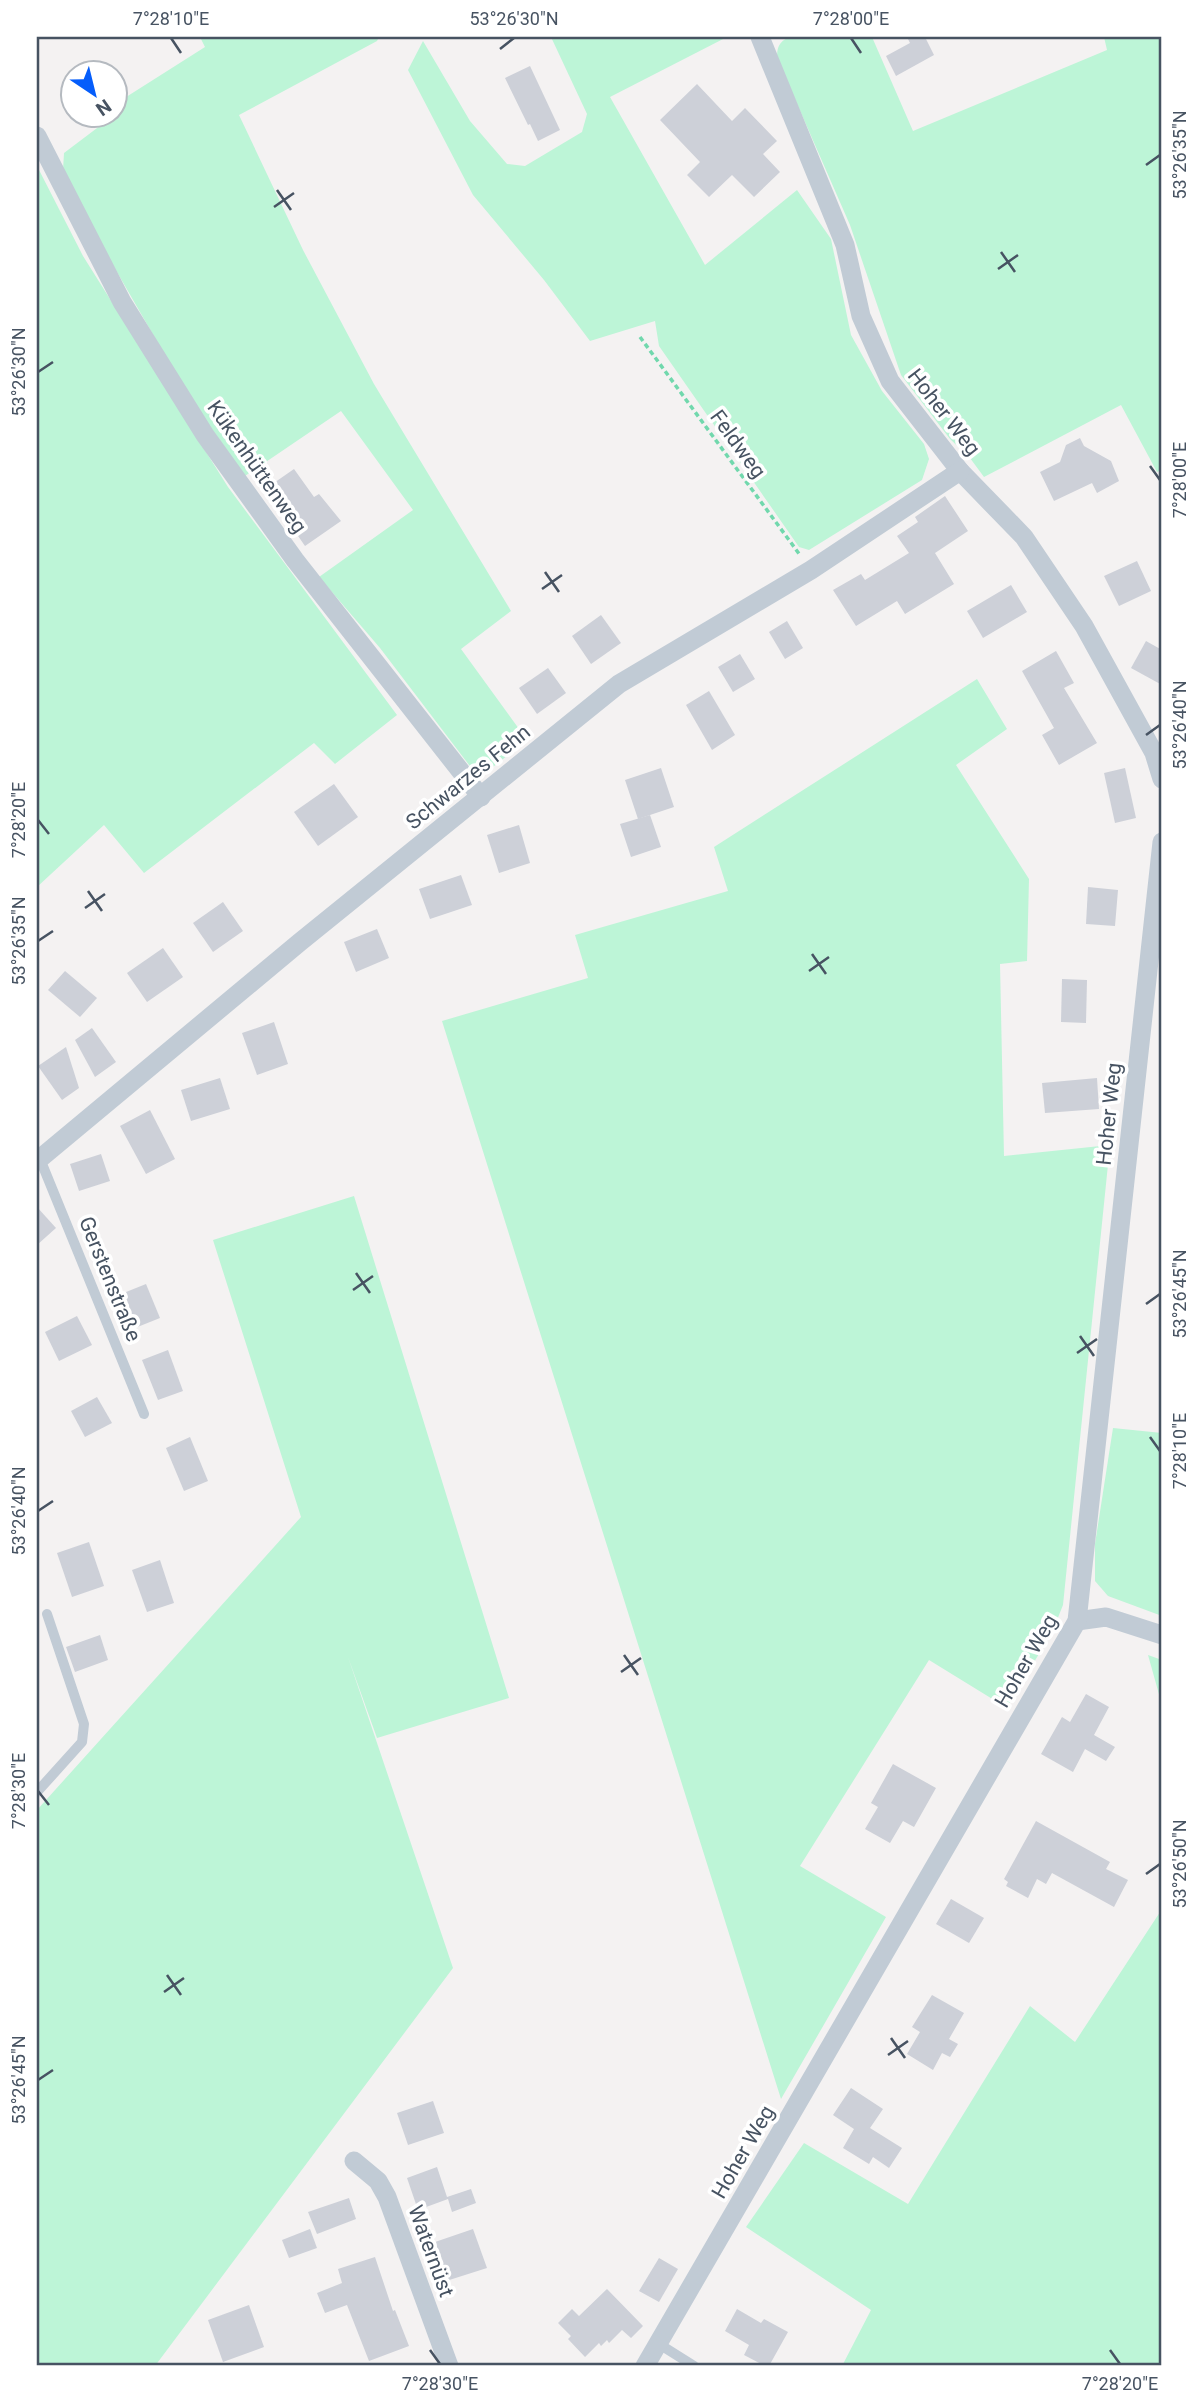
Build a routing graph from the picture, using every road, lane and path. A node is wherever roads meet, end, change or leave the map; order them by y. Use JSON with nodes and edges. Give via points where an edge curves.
{"nodes":[{"id":1,"x":760,"y":37,"type":"edge"},
{"id":2,"x":37,"y":136,"type":"edge"},
{"id":3,"x":640,"y":337,"type":"dead end"},
{"id":4,"x":960,"y":471,"type":"junction"},
{"id":5,"x":811,"y":570,"type":"junction"},
{"id":6,"x":1162,"y":779,"type":"edge"},
{"id":7,"x":481,"y":797,"type":"junction"},
{"id":8,"x":1162,"y":842,"type":"edge"},
{"id":9,"x":40,"y":1153,"type":"edge"},
{"id":10,"x":144,"y":1414,"type":"dead end"},
{"id":11,"x":47,"y":1614,"type":"dead end"},
{"id":12,"x":1077,"y":1621,"type":"junction"},
{"id":13,"x":1162,"y":1635,"type":"edge"},
{"id":14,"x":37,"y":1791,"type":"edge"},
{"id":15,"x":354,"y":2161,"type":"dead end"},
{"id":16,"x":659,"y":2344,"type":"junction"},
{"id":17,"x":449,"y":2366,"type":"edge"},
{"id":18,"x":645,"y":2366,"type":"edge"},
{"id":19,"x":694,"y":2366,"type":"edge"}],
"edges":[{"from":1,"to":4,"type":"street","name":"Hoher Weg","via":[[845,245],[861,316],[890,381]]},
{"from":2,"to":7,"type":"street","name":"Kükenhüttenweg","via":[[122,302],[205,435],[295,559]]},
{"from":3,"to":5,"type":"path","name":"Feldweg"},
{"from":4,"to":5,"type":"street","name":"Schwarzes Fehn"},
{"from":4,"to":6,"type":"street","name":"Hoher Weg","via":[[1024,537],[1084,626],[1154,752]]},
{"from":5,"to":7,"type":"street","name":"Schwarzes Fehn","via":[[619,684]]},
{"from":7,"to":9,"type":"street","name":"Schwarzes Fehn"},
{"from":8,"to":12,"type":"street","name":"Hoher Weg"},
{"from":9,"to":10,"type":"lane","name":"Gerstenstraße"},
{"from":11,"to":14,"type":"lane","via":[[84,1724],[82,1742]]},
{"from":12,"to":13,"type":"street","via":[[1106,1617]]},
{"from":12,"to":16,"type":"street","name":"Hoher Weg"},
{"from":15,"to":17,"type":"street","name":"Waternüst","via":[[378,2182],[387,2197]]},
{"from":16,"to":18,"type":"street","name":"Hoher Weg"},
{"from":16,"to":19,"type":"lane"}]}
